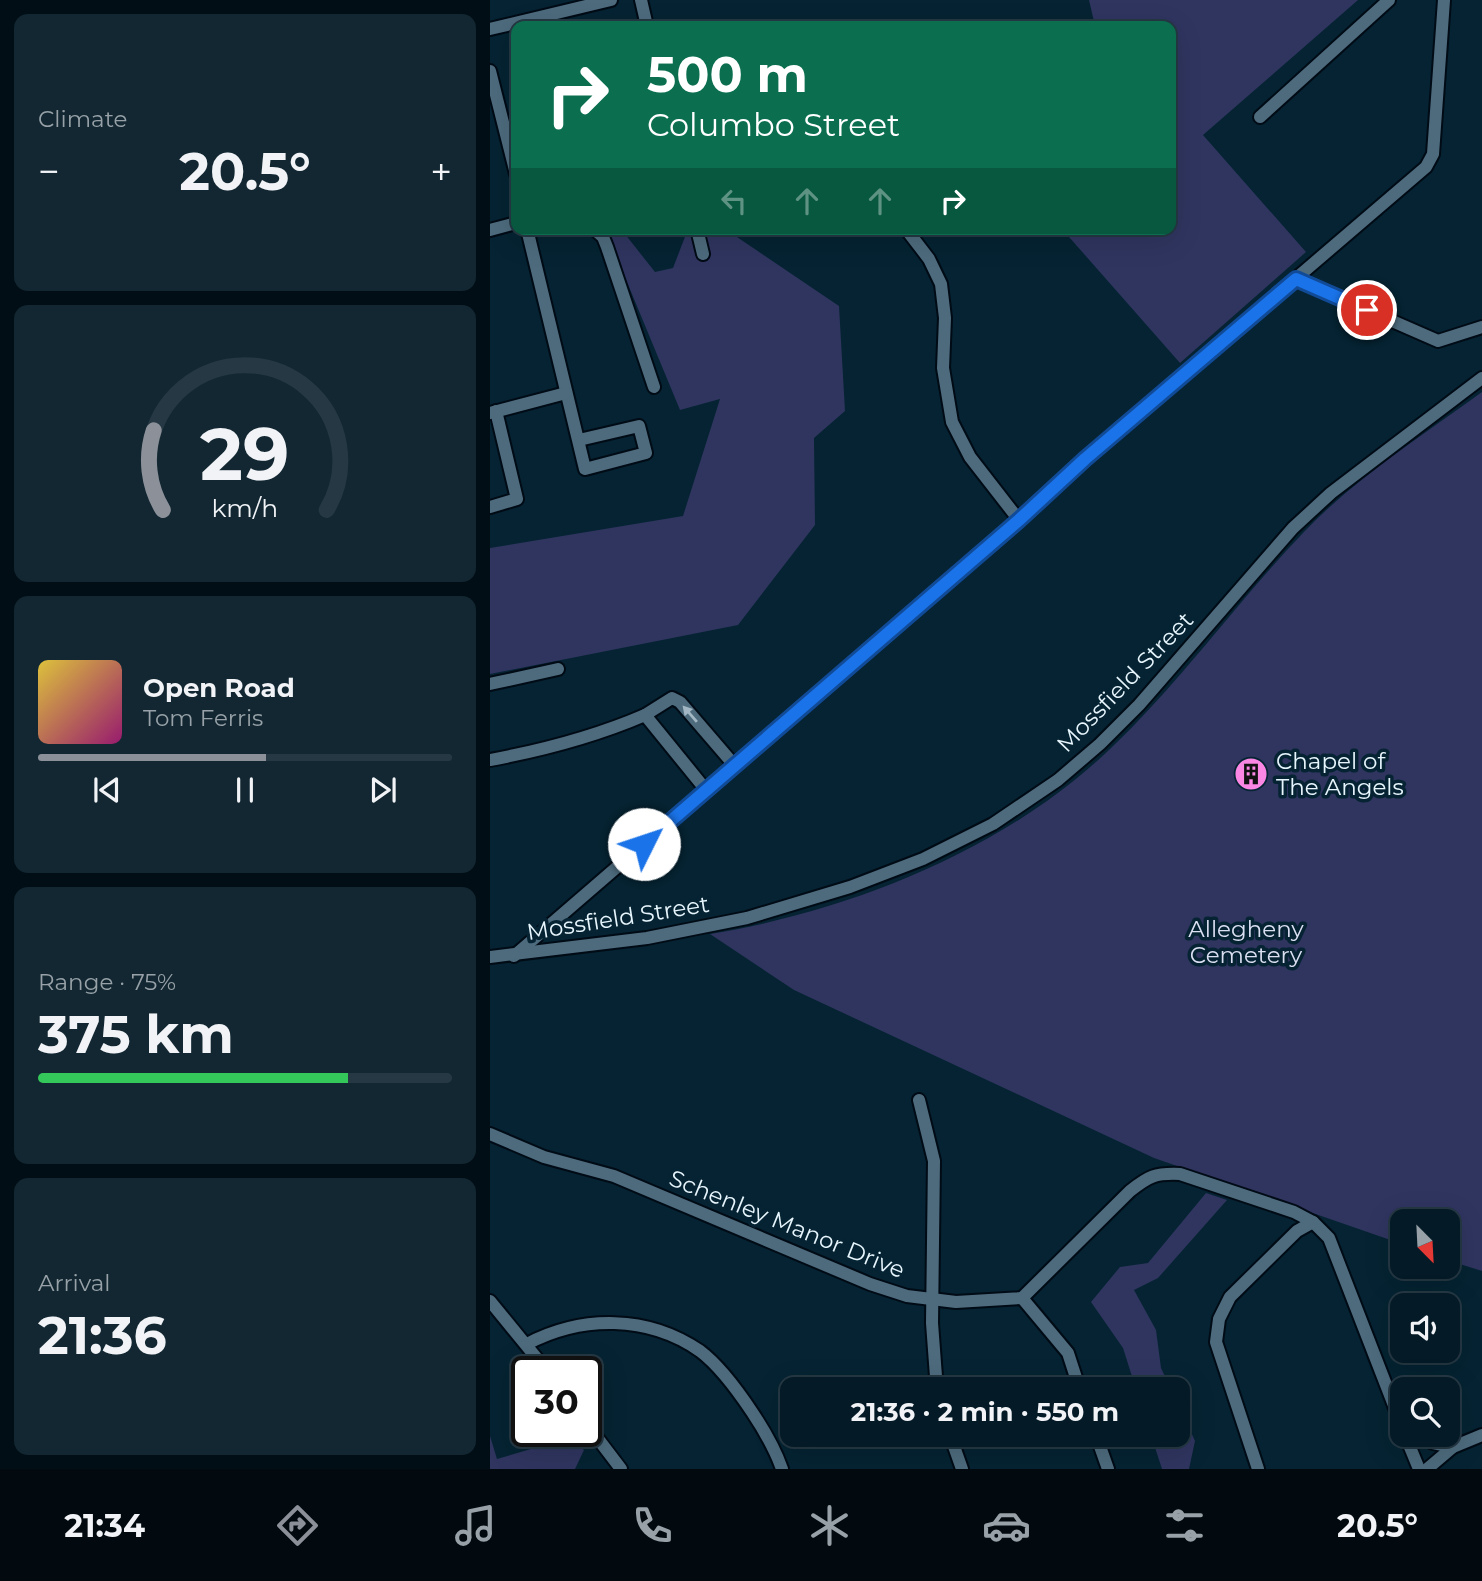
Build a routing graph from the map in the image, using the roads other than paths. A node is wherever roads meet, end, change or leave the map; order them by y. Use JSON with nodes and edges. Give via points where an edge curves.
{"nodes":[{"id":1,"x":611,"y":0,"type":"edge"},
{"id":2,"x":641,"y":0,"type":"edge"},
{"id":3,"x":1389,"y":0,"type":"edge"},
{"id":4,"x":1444,"y":0,"type":"edge"},
{"id":5,"x":523,"y":21,"type":"edge"},
{"id":6,"x":646,"y":21,"type":"edge"},
{"id":7,"x":511,"y":24,"type":"edge"},
{"id":8,"x":490,"y":29,"type":"edge"},
{"id":9,"x":490,"y":71,"type":"edge"},
{"id":10,"x":1261,"y":117,"type":"dead end"},
{"id":11,"x":511,"y":154,"type":"edge"},
{"id":12,"x":511,"y":224,"type":"edge"},
{"id":13,"x":490,"y":230,"type":"edge"},
{"id":14,"x":528,"y":235,"type":"edge"},
{"id":15,"x":601,"y":235,"type":"edge"},
{"id":16,"x":698,"y":235,"type":"edge"},
{"id":17,"x":911,"y":235,"type":"edge"},
{"id":18,"x":703,"y":254,"type":"dead end"},
{"id":19,"x":1296,"y":279,"type":"junction"},
{"id":20,"x":1482,"y":327,"type":"edge"},
{"id":21,"x":1482,"y":379,"type":"edge"},
{"id":22,"x":654,"y":387,"type":"dead end"},
{"id":23,"x":566,"y":393,"type":"junction"},
{"id":24,"x":493,"y":412,"type":"edge"},
{"id":25,"x":579,"y":440,"type":"junction"},
{"id":26,"x":490,"y":507,"type":"edge"},
{"id":27,"x":1019,"y":520,"type":"junction"},
{"id":28,"x":558,"y":669,"type":"dead end"},
{"id":29,"x":490,"y":684,"type":"edge"},
{"id":30,"x":645,"y":715,"type":"junction"},
{"id":31,"x":490,"y":760,"type":"edge"},
{"id":32,"x":735,"y":766,"type":"junction"},
{"id":33,"x":706,"y":790,"type":"junction"},
{"id":34,"x":514,"y":956,"type":"junction"},
{"id":35,"x":490,"y":957,"type":"edge"},
{"id":36,"x":919,"y":1100,"type":"dead end"},
{"id":37,"x":490,"y":1134,"type":"edge"},
{"id":38,"x":1313,"y":1222,"type":"junction"},
{"id":39,"x":1022,"y":1298,"type":"junction"},
{"id":40,"x":933,"y":1299,"type":"junction"},
{"id":41,"x":490,"y":1301,"type":"edge"},
{"id":42,"x":527,"y":1344,"type":"junction"},
{"id":43,"x":536,"y":1356,"type":"edge"},
{"id":44,"x":935,"y":1377,"type":"edge"},
{"id":45,"x":1076,"y":1377,"type":"edge"},
{"id":46,"x":1390,"y":1394,"type":"edge"},
{"id":47,"x":1482,"y":1435,"type":"edge"},
{"id":48,"x":602,"y":1444,"type":"edge"},
{"id":49,"x":1460,"y":1444,"type":"edge"},
{"id":50,"x":954,"y":1447,"type":"edge"},
{"id":51,"x":1100,"y":1447,"type":"edge"},
{"id":52,"x":1410,"y":1447,"type":"edge"},
{"id":53,"x":1452,"y":1447,"type":"edge"},
{"id":54,"x":621,"y":1469,"type":"edge"},
{"id":55,"x":782,"y":1469,"type":"edge"},
{"id":56,"x":962,"y":1469,"type":"edge"},
{"id":57,"x":1108,"y":1469,"type":"edge"},
{"id":58,"x":1258,"y":1469,"type":"edge"},
{"id":59,"x":1419,"y":1469,"type":"edge"},
{"id":60,"x":1427,"y":1469,"type":"edge"}],
"edges":[{"from":1,"to":5,"type":"street"},
{"from":2,"to":6,"type":"street"},
{"from":3,"to":10,"type":"street"},
{"from":4,"to":19,"type":"street","via":[[1433,154],[1426,167]]},
{"from":7,"to":8,"type":"street"},
{"from":9,"to":11,"type":"street"},
{"from":12,"to":13,"type":"street"},
{"from":14,"to":23,"type":"street"},
{"from":15,"to":22,"type":"street"},
{"from":16,"to":18,"type":"street"},
{"from":17,"to":27,"type":"street","via":[[941,284],[943,368],[952,422],[970,457]]},
{"from":19,"to":20,"type":"street","via":[[1438,341]]},
{"from":19,"to":27,"type":"street"},
{"from":21,"to":34,"type":"street","name":"Mossfield Street","via":[[1331,493],[1293,528],[1100,744],[1058,780],[993,824],[923,859],[792,906],[648,938]]},
{"from":23,"to":24,"type":"street"},
{"from":23,"to":25,"type":"street"},
{"from":24,"to":26,"type":"street","via":[[517,499]]},
{"from":25,"to":25,"type":"street","via":[[585,469],[646,453],[639,426]]},
{"from":27,"to":32,"type":"street"},
{"from":28,"to":29,"type":"street"},
{"from":30,"to":31,"type":"street","via":[[556,747]]},
{"from":32,"to":30,"type":"street","one_way":true,"via":[[673,698]]},
{"from":30,"to":33,"type":"street"},
{"from":32,"to":33,"type":"street"},
{"from":33,"to":34,"type":"street"},
{"from":34,"to":35,"type":"street","name":"Mossfield Street"},
{"from":36,"to":40,"type":"street","via":[[934,1161]]},
{"from":37,"to":40,"type":"street","name":"Schenley Manor Drive","via":[[544,1157],[614,1176],[870,1284]]},
{"from":38,"to":39,"type":"street","via":[[1180,1174],[1149,1176]]},
{"from":38,"to":46,"type":"street","via":[[1329,1238]]},
{"from":38,"to":58,"type":"street","via":[[1297,1231],[1230,1297],[1219,1319],[1216,1342]]},
{"from":39,"to":40,"type":"street","name":"Schenley Manor Drive"},
{"from":39,"to":45,"type":"street","via":[[1068,1353]]},
{"from":40,"to":44,"type":"street"},
{"from":41,"to":42,"type":"street"},
{"from":42,"to":43,"type":"street"},
{"from":42,"to":55,"type":"street","via":[[564,1329],[614,1322],[671,1336],[701,1352],[738,1391]]},
{"from":47,"to":49,"type":"street"},
{"from":48,"to":54,"type":"street"},
{"from":50,"to":56,"type":"street"},
{"from":51,"to":57,"type":"street"},
{"from":52,"to":59,"type":"street"},
{"from":53,"to":60,"type":"street"}]}
